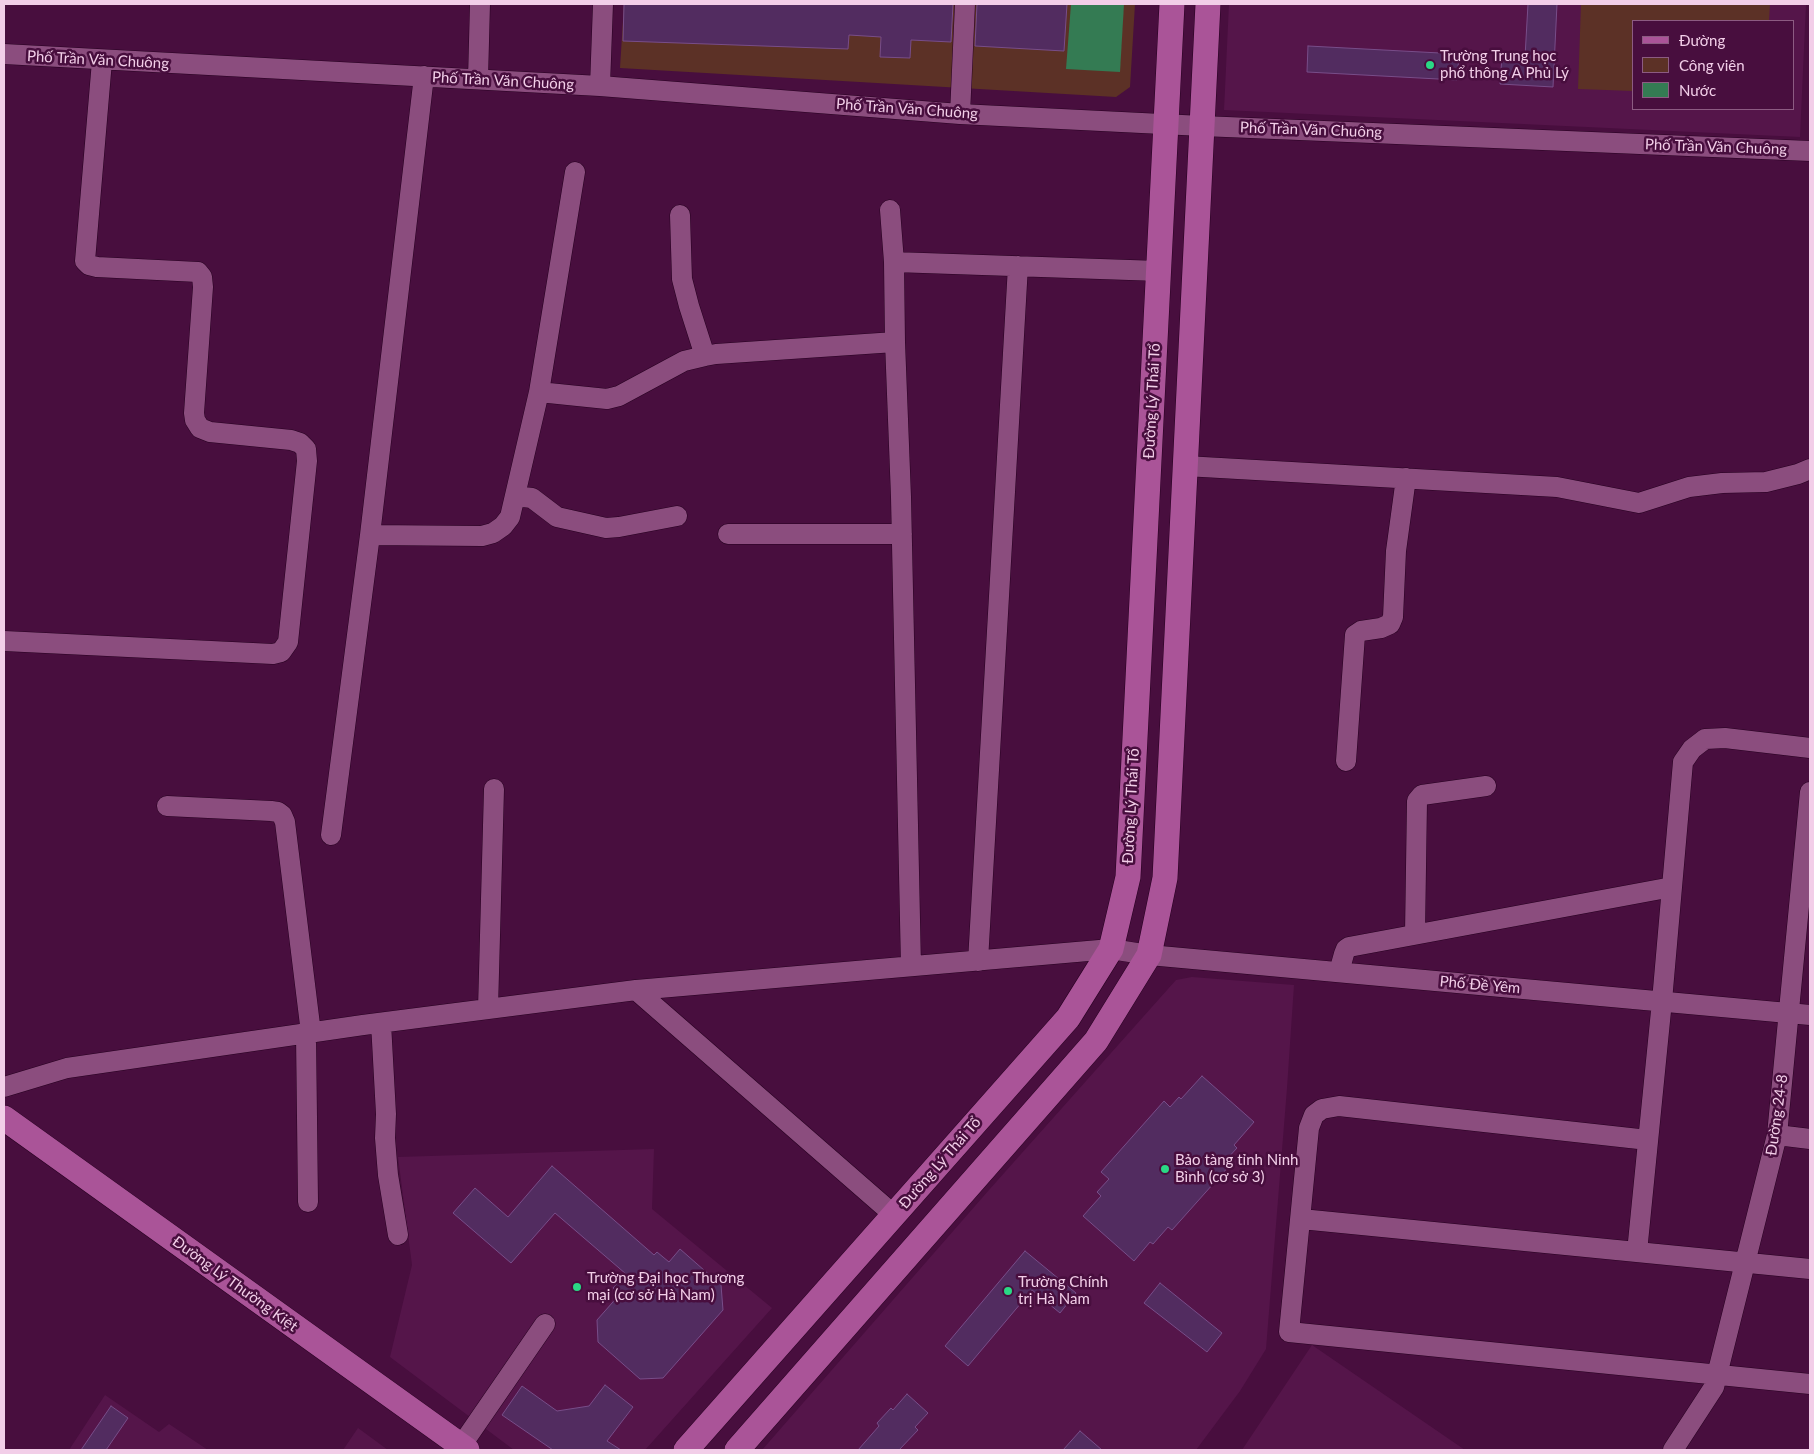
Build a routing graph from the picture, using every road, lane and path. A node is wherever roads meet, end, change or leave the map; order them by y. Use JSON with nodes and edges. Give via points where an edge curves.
{"nodes":[{"id":1,"x":480,"y":4,"type":"edge"},
{"id":2,"x":603,"y":4,"type":"edge"},
{"id":3,"x":965,"y":4,"type":"edge"},
{"id":4,"x":1172,"y":4,"type":"edge"},
{"id":5,"x":1208,"y":4,"type":"edge"},
{"id":6,"x":4,"y":54,"type":"edge"},
{"id":7,"x":102,"y":61,"type":"junction"},
{"id":8,"x":424,"y":76,"type":"junction"},
{"id":9,"x":478,"y":79,"type":"junction"},
{"id":10,"x":600,"y":86,"type":"junction"},
{"id":11,"x":960,"y":114,"type":"junction"},
{"id":12,"x":1166,"y":124,"type":"junction"},
{"id":13,"x":1202,"y":126,"type":"junction"},
{"id":14,"x":1810,"y":151,"type":"edge"},
{"id":15,"x":575,"y":172,"type":"dead end"},
{"id":16,"x":890,"y":210,"type":"dead end"},
{"id":17,"x":680,"y":215,"type":"dead end"},
{"id":18,"x":894,"y":262,"type":"junction"},
{"id":19,"x":1018,"y":266,"type":"junction"},
{"id":20,"x":1159,"y":271,"type":"junction"},
{"id":21,"x":895,"y":342,"type":"junction"},
{"id":22,"x":706,"y":356,"type":"junction"},
{"id":23,"x":539,"y":392,"type":"junction"},
{"id":24,"x":1185,"y":466,"type":"junction"},
{"id":25,"x":1810,"y":469,"type":"edge"},
{"id":26,"x":1406,"y":478,"type":"junction"},
{"id":27,"x":515,"y":496,"type":"junction"},
{"id":28,"x":677,"y":516,"type":"dead end"},
{"id":29,"x":728,"y":534,"type":"dead end"},
{"id":30,"x":902,"y":534,"type":"junction"},
{"id":31,"x":370,"y":535,"type":"junction"},
{"id":32,"x":4,"y":642,"type":"edge"},
{"id":33,"x":1810,"y":748,"type":"edge"},
{"id":34,"x":1346,"y":761,"type":"dead end"},
{"id":35,"x":1486,"y":786,"type":"dead end"},
{"id":36,"x":494,"y":789,"type":"dead end"},
{"id":37,"x":1810,"y":792,"type":"edge"},
{"id":38,"x":167,"y":806,"type":"dead end"},
{"id":39,"x":331,"y":835,"type":"dead end"},
{"id":40,"x":1806,"y":878,"type":"edge"},
{"id":41,"x":1672,"y":887,"type":"junction"},
{"id":42,"x":1415,"y":934,"type":"junction"},
{"id":43,"x":1111,"y":949,"type":"junction"},
{"id":44,"x":1149,"y":954,"type":"junction"},
{"id":45,"x":978,"y":961,"type":"junction"},
{"id":46,"x":911,"y":966,"type":"junction"},
{"id":47,"x":1339,"y":972,"type":"junction"},
{"id":48,"x":636,"y":990,"type":"junction"},
{"id":49,"x":1662,"y":1001,"type":"junction"},
{"id":50,"x":488,"y":1009,"type":"junction"},
{"id":51,"x":1790,"y":1013,"type":"junction"},
{"id":52,"x":1810,"y":1015,"type":"edge"},
{"id":53,"x":381,"y":1023,"type":"junction"},
{"id":54,"x":308,"y":1033,"type":"junction"},
{"id":55,"x":4,"y":1087,"type":"edge"},
{"id":56,"x":4,"y":1118,"type":"edge"},
{"id":57,"x":1777,"y":1135,"type":"junction"},
{"id":58,"x":1810,"y":1138,"type":"edge"},
{"id":59,"x":1648,"y":1140,"type":"junction"},
{"id":60,"x":308,"y":1202,"type":"dead end"},
{"id":61,"x":894,"y":1215,"type":"junction"},
{"id":62,"x":1301,"y":1219,"type":"junction"},
{"id":63,"x":398,"y":1234,"type":"dead end"},
{"id":64,"x":1637,"y":1252,"type":"junction"},
{"id":65,"x":1746,"y":1263,"type":"junction"},
{"id":66,"x":1810,"y":1269,"type":"edge"},
{"id":67,"x":545,"y":1324,"type":"dead end"},
{"id":68,"x":1717,"y":1375,"type":"junction"},
{"id":69,"x":1810,"y":1384,"type":"edge"},
{"id":70,"x":464,"y":1448,"type":"edge"},
{"id":71,"x":686,"y":1450,"type":"edge"},
{"id":72,"x":737,"y":1450,"type":"edge"},
{"id":73,"x":1673,"y":1450,"type":"edge"}],
"edges":[{"from":1,"to":9,"type":"street"},
{"from":2,"to":10,"type":"street"},
{"from":3,"to":11,"type":"street"},
{"from":4,"to":12,"type":"main road","name":"Đường Lý Thái Tổ"},
{"from":5,"to":13,"type":"main road"},
{"from":6,"to":7,"type":"street","name":"Phố Trần Văn Chuông"},
{"from":7,"to":8,"type":"street","name":"Phố Trần Văn Chuông"},
{"from":7,"to":32,"type":"street","via":[[85,261],[97,267],[198,272],[203,287],[194,413],[200,428],[210,432],[291,440],[300,442],[306,449],[288,642],[281,652],[273,654]]},
{"from":8,"to":9,"type":"street","name":"Phố Trần Văn Chuông"},
{"from":8,"to":31,"type":"street"},
{"from":9,"to":10,"type":"street","name":"Phố Trần Văn Chuông"},
{"from":10,"to":11,"type":"street","name":"Phố Trần Văn Chuông"},
{"from":11,"to":12,"type":"street","name":"Phố Trần Văn Chuông"},
{"from":12,"to":13,"type":"street","name":"Phố Trần Văn Chuông"},
{"from":12,"to":20,"type":"main road","name":"Đường Lý Thái Tổ"},
{"from":13,"to":14,"type":"street","name":"Phố Trần Văn Chuông"},
{"from":13,"to":24,"type":"main road"},
{"from":15,"to":23,"type":"street"},
{"from":16,"to":18,"type":"street"},
{"from":17,"to":22,"type":"street","via":[[682,280]]},
{"from":18,"to":19,"type":"street"},
{"from":18,"to":21,"type":"street"},
{"from":19,"to":20,"type":"street"},
{"from":19,"to":45,"type":"street"},
{"from":20,"to":43,"type":"main road","name":"Đường Lý Thái Tổ","via":[[1128,877]]},
{"from":21,"to":22,"type":"street"},
{"from":21,"to":30,"type":"street"},
{"from":22,"to":23,"type":"street","via":[[684,361],[607,399]]},
{"from":23,"to":27,"type":"street"},
{"from":24,"to":26,"type":"street"},
{"from":24,"to":44,"type":"main road","via":[[1165,878]]},
{"from":25,"to":26,"type":"street","via":[[1766,482],[1689,487],[1639,503],[1557,486]]},
{"from":26,"to":34,"type":"street","via":[[1396,551],[1393,617],[1390,624],[1361,630],[1355,635]]},
{"from":27,"to":28,"type":"street","via":[[532,498],[557,517],[606,528]]},
{"from":27,"to":31,"type":"street","via":[[510,517],[494,533],[482,536]]},
{"from":29,"to":30,"type":"street"},
{"from":30,"to":46,"type":"street"},
{"from":31,"to":39,"type":"street"},
{"from":33,"to":41,"type":"street","via":[[1725,738],[1705,739],[1692,749],[1682,762]]},
{"from":35,"to":42,"type":"street","via":[[1422,796],[1417,801]]},
{"from":36,"to":50,"type":"street"},
{"from":37,"to":40,"type":"street","name":"Đường 24-8"},
{"from":38,"to":54,"type":"street","via":[[271,811],[282,815],[296,905]]},
{"from":40,"to":51,"type":"street","name":"Đường 24-8"},
{"from":41,"to":42,"type":"street"},
{"from":41,"to":49,"type":"street"},
{"from":42,"to":47,"type":"street","via":[[1349,947]]},
{"from":43,"to":44,"type":"street","name":"Phố Đề Yêm"},
{"from":43,"to":45,"type":"street","name":"Phố Đề Yêm"},
{"from":43,"to":61,"type":"main road","name":"Đường Lý Thái Tổ","via":[[1068,1018]]},
{"from":44,"to":47,"type":"street","name":"Phố Đề Yêm"},
{"from":44,"to":72,"type":"main road","via":[[1096,1041]]},
{"from":45,"to":46,"type":"street","name":"Phố Đề Yêm"},
{"from":46,"to":48,"type":"street","name":"Phố Đề Yêm"},
{"from":47,"to":49,"type":"street","name":"Phố Đề Yêm"},
{"from":48,"to":50,"type":"street","name":"Phố Đề Yêm"},
{"from":48,"to":61,"type":"street"},
{"from":49,"to":51,"type":"street","name":"Phố Đề Yêm"},
{"from":49,"to":59,"type":"street"},
{"from":50,"to":53,"type":"street","name":"Phố Đề Yêm"},
{"from":51,"to":52,"type":"street","name":"Phố Đề Yêm"},
{"from":51,"to":57,"type":"street","name":"Đường 24-8"},
{"from":53,"to":54,"type":"street","name":"Phố Đề Yêm"},
{"from":53,"to":63,"type":"street","via":[[385,1138]]},
{"from":54,"to":55,"type":"street","name":"Phố Đề Yêm","via":[[67,1068]]},
{"from":54,"to":60,"type":"street"},
{"from":56,"to":70,"type":"main road","name":"Đường Lý Thường Kiệt"},
{"from":57,"to":58,"type":"street"},
{"from":57,"to":65,"type":"street","name":"Đường 24-8"},
{"from":59,"to":62,"type":"street","via":[[1339,1106],[1322,1109],[1314,1115],[1309,1128]]},
{"from":59,"to":64,"type":"street"},
{"from":61,"to":71,"type":"main road","name":"Đường Lý Thái Tổ"},
{"from":62,"to":64,"type":"street"},
{"from":62,"to":68,"type":"street","via":[[1290,1332]]},
{"from":64,"to":65,"type":"street"},
{"from":65,"to":66,"type":"street"},
{"from":65,"to":68,"type":"street","name":"Đường 24-8"},
{"from":67,"to":70,"type":"street"},
{"from":68,"to":69,"type":"street"},
{"from":68,"to":73,"type":"street","name":"Đường 24-8","via":[[1714,1386]]}]}
